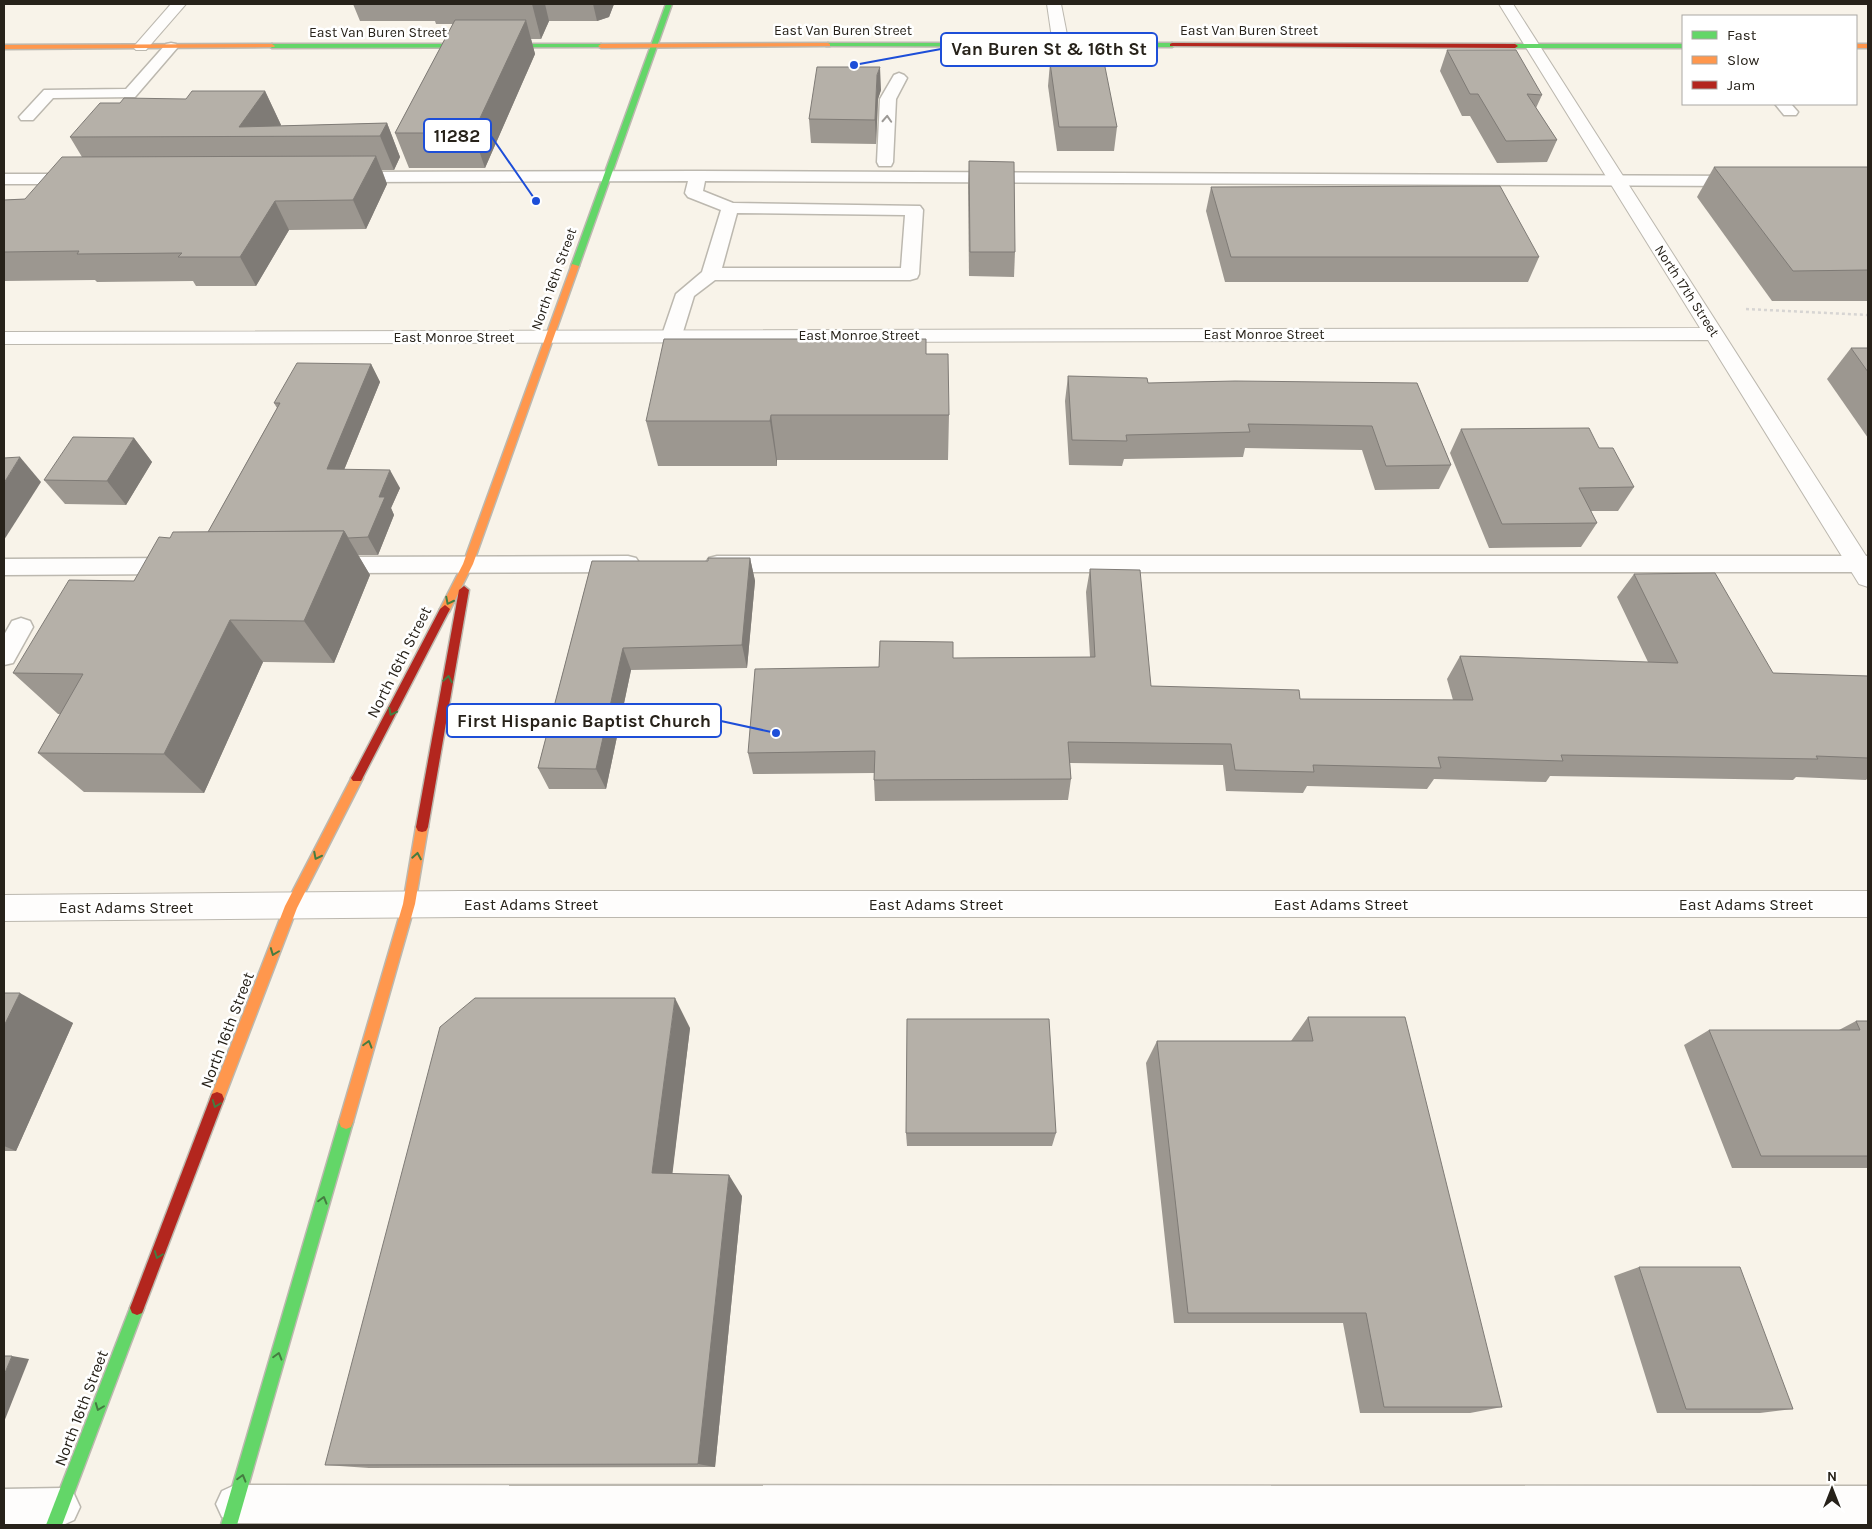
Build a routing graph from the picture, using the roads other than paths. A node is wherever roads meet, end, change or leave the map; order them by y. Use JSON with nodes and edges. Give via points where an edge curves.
{"nodes":[{"id":1,"x":179,"y":4,"type":"edge"},
{"id":2,"x":669,"y":4,"type":"edge"},
{"id":3,"x":1054,"y":4,"type":"edge"},
{"id":4,"x":1506,"y":4,"type":"edge"},
{"id":5,"x":1060,"y":45,"type":"junction"},
{"id":6,"x":655,"y":46,"type":"junction"},
{"id":7,"x":1534,"y":46,"type":"junction"},
{"id":8,"x":1682,"y":46,"type":"edge"},
{"id":9,"x":4,"y":47,"type":"edge"},
{"id":10,"x":141,"y":47,"type":"junction"},
{"id":11,"x":171,"y":47,"type":"junction"},
{"id":12,"x":899,"y":78,"type":"dead end"},
{"id":13,"x":27,"y":116,"type":"dead end"},
{"id":14,"x":885,"y":162,"type":"dead end"},
{"id":15,"x":607,"y":176,"type":"junction"},
{"id":16,"x":697,"y":176,"type":"junction"},
{"id":17,"x":329,"y":177,"type":"edge"},
{"id":18,"x":4,"y":179,"type":"edge"},
{"id":19,"x":92,"y":179,"type":"edge"},
{"id":20,"x":1759,"y":181,"type":"edge"},
{"id":21,"x":1617,"y":182,"type":"junction"},
{"id":22,"x":730,"y":208,"type":"junction"},
{"id":23,"x":711,"y":274,"type":"junction"},
{"id":24,"x":1715,"y":334,"type":"junction"},
{"id":25,"x":672,"y":335,"type":"junction"},
{"id":26,"x":550,"y":336,"type":"junction"},
{"id":27,"x":4,"y":338,"type":"edge"},
{"id":28,"x":468,"y":564,"type":"junction"},
{"id":29,"x":645,"y":564,"type":"edge"},
{"id":30,"x":695,"y":564,"type":"edge"},
{"id":31,"x":312,"y":565,"type":"edge"},
{"id":32,"x":202,"y":566,"type":"edge"},
{"id":33,"x":4,"y":567,"type":"edge"},
{"id":34,"x":1865,"y":569,"type":"edge"},
{"id":35,"x":21,"y":627,"type":"dead end"},
{"id":36,"x":4,"y":656,"type":"edge"},
{"id":37,"x":409,"y":904,"type":"junction"},
{"id":38,"x":1868,"y":904,"type":"edge"},
{"id":39,"x":291,"y":906,"type":"junction"},
{"id":40,"x":4,"y":908,"type":"edge"},
{"id":41,"x":1868,"y":1505,"type":"edge"},
{"id":42,"x":4,"y":1508,"type":"edge"},
{"id":43,"x":232,"y":1515,"type":"edge"},
{"id":44,"x":57,"y":1516,"type":"edge"}],
"edges":[{"from":1,"to":10,"type":"street"},
{"from":2,"to":6,"type":"main road","name":"North 16th Street"},
{"from":3,"to":5,"type":"street"},
{"from":4,"to":7,"type":"street","name":"North 17th Street"},
{"from":5,"to":6,"type":"main road","name":"East Van Buren Street"},
{"from":5,"to":7,"type":"main road","name":"East Van Buren Street"},
{"from":6,"to":11,"type":"main road","name":"East Van Buren Street"},
{"from":6,"to":15,"type":"main road","name":"North 16th Street"},
{"from":7,"to":8,"type":"main road","name":"East Van Buren Street"},
{"from":7,"to":21,"type":"street","name":"North 17th Street"},
{"from":9,"to":10,"type":"main road","name":"East Van Buren Street"},
{"from":10,"to":11,"type":"main road","name":"East Van Buren Street"},
{"from":11,"to":13,"type":"lane","via":[[130,94],[49,93]]},
{"from":14,"to":12,"type":"lane","one_way":true,"via":[[888,100]]},
{"from":15,"to":16,"type":"lane"},
{"from":15,"to":17,"type":"lane"},
{"from":15,"to":26,"type":"main road","name":"North 16th Street"},
{"from":16,"to":21,"type":"lane"},
{"from":16,"to":22,"type":"lane","via":[[694,193]]},
{"from":18,"to":19,"type":"lane"},
{"from":20,"to":21,"type":"lane"},
{"from":21,"to":24,"type":"street","name":"North 17th Street"},
{"from":22,"to":23,"type":"lane"},
{"from":22,"to":23,"type":"lane","via":[[914,210],[910,274]]},
{"from":23,"to":25,"type":"lane","via":[[685,294]]},
{"from":24,"to":25,"type":"street","name":"East Monroe Street"},
{"from":24,"to":34,"type":"street","name":"North 17th Street"},
{"from":25,"to":26,"type":"street","name":"East Monroe Street"},
{"from":26,"to":27,"type":"street","name":"East Monroe Street"},
{"from":26,"to":28,"type":"main road","name":"North 16th Street"},
{"from":28,"to":29,"type":"lane"},
{"from":28,"to":31,"type":"lane"},
{"from":37,"to":28,"type":"main road","name":"North 16th Street","one_way":true},
{"from":28,"to":39,"type":"main road","name":"North 16th Street","one_way":true},
{"from":30,"to":34,"type":"lane"},
{"from":32,"to":33,"type":"lane"},
{"from":35,"to":36,"type":"lane"},
{"from":37,"to":38,"type":"street","name":"East Adams Street"},
{"from":37,"to":39,"type":"street","name":"East Adams Street"},
{"from":43,"to":37,"type":"main road","name":"North 16th Street","one_way":true},
{"from":39,"to":40,"type":"street","name":"East Adams Street"},
{"from":39,"to":44,"type":"main road","name":"North 16th Street","one_way":true},
{"from":41,"to":43,"type":"lane"},
{"from":42,"to":44,"type":"lane"}]}
